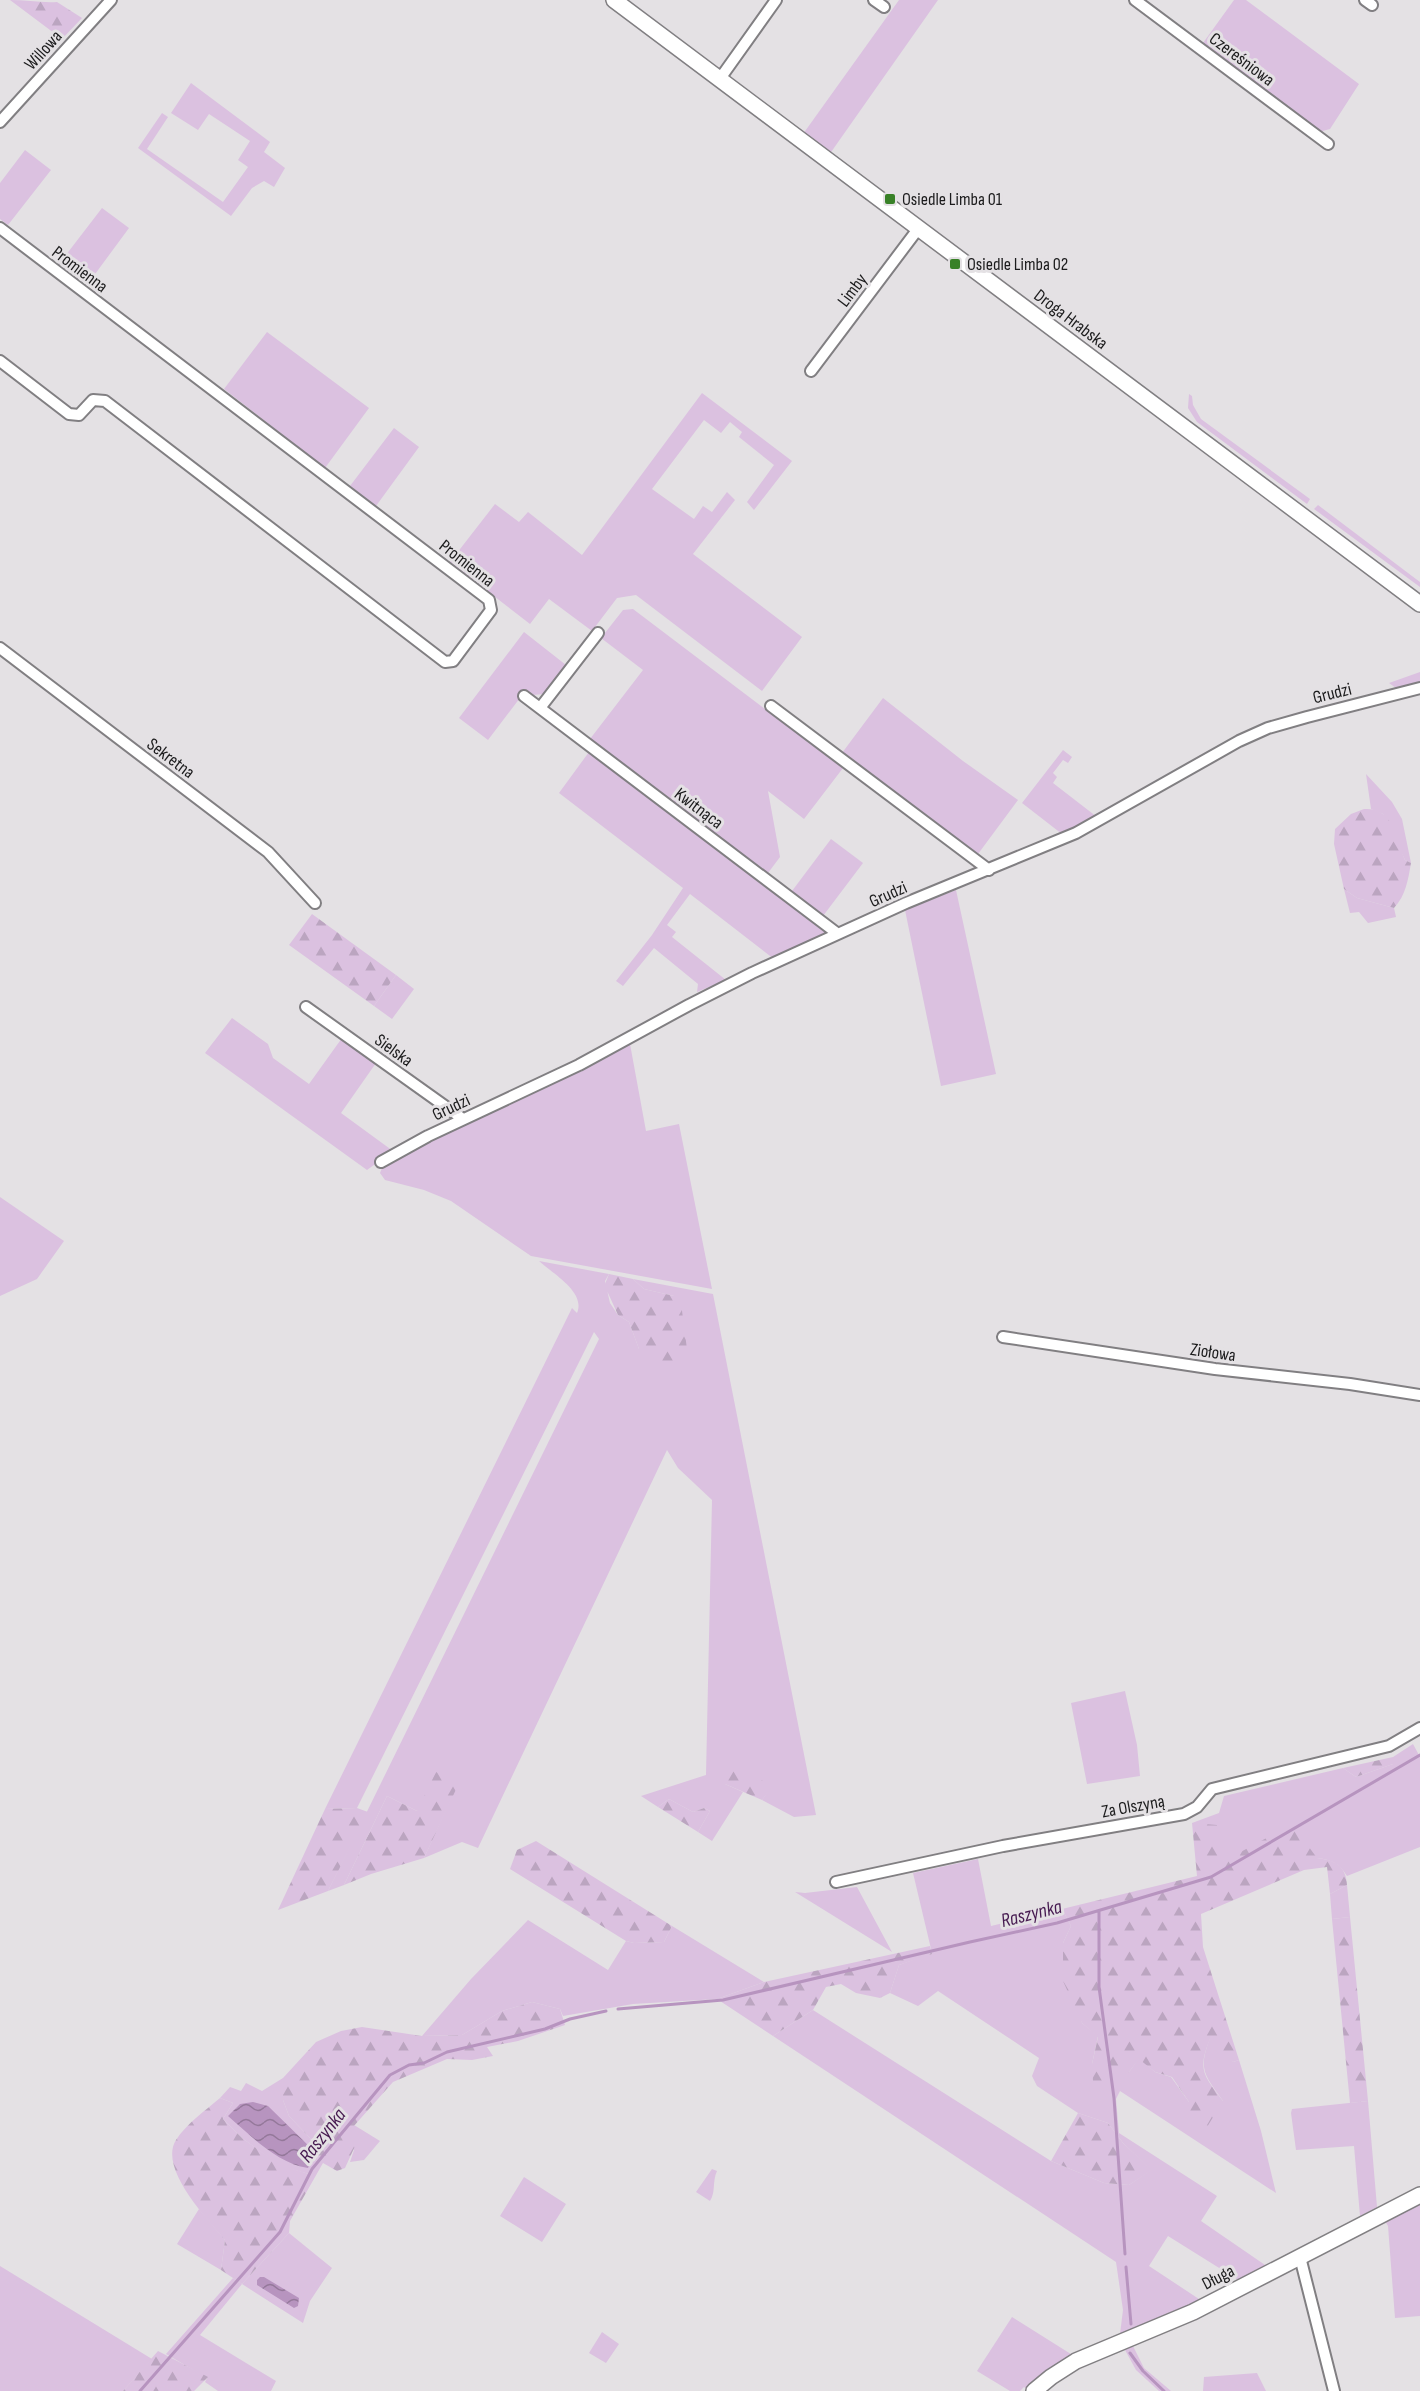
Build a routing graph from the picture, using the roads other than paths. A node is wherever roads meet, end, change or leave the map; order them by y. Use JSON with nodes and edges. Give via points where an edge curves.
{"nodes":[{"id":1,"x":111,"y":0,"type":"edge"},
{"id":2,"x":614,"y":0,"type":"edge"},
{"id":3,"x":776,"y":0,"type":"edge"},
{"id":4,"x":874,"y":0,"type":"edge"},
{"id":5,"x":1135,"y":0,"type":"edge"},
{"id":6,"x":884,"y":7,"type":"dead end"},
{"id":7,"x":719,"y":80,"type":"junction"},
{"id":8,"x":0,"y":122,"type":"edge"},
{"id":9,"x":1328,"y":144,"type":"dead end"},
{"id":10,"x":0,"y":228,"type":"edge"},
{"id":11,"x":918,"y":229,"type":"junction"},
{"id":12,"x":0,"y":361,"type":"edge"},
{"id":13,"x":811,"y":371,"type":"dead end"},
{"id":14,"x":1420,"y":604,"type":"edge"},
{"id":15,"x":598,"y":633,"type":"dead end"},
{"id":16,"x":0,"y":648,"type":"edge"},
{"id":17,"x":1420,"y":688,"type":"edge"},
{"id":18,"x":524,"y":696,"type":"dead end"},
{"id":19,"x":771,"y":706,"type":"dead end"},
{"id":20,"x":540,"y":708,"type":"junction"},
{"id":21,"x":989,"y":870,"type":"junction"},
{"id":22,"x":315,"y":903,"type":"dead end"},
{"id":23,"x":838,"y":934,"type":"junction"},
{"id":24,"x":306,"y":1007,"type":"dead end"},
{"id":25,"x":463,"y":1119,"type":"junction"},
{"id":26,"x":381,"y":1162,"type":"dead end"},
{"id":27,"x":1003,"y":1337,"type":"dead end"},
{"id":28,"x":1420,"y":1395,"type":"edge"},
{"id":29,"x":1420,"y":1728,"type":"edge"},
{"id":30,"x":836,"y":1882,"type":"dead end"},
{"id":31,"x":1420,"y":2195,"type":"edge"},
{"id":32,"x":1300,"y":2257,"type":"junction"},
{"id":33,"x":1034,"y":2391,"type":"edge"},
{"id":34,"x":1334,"y":2391,"type":"edge"}],
"edges":[{"from":1,"to":8,"type":"street","name":"Willowa"},
{"from":2,"to":7,"type":"street","name":"Droga Hrabska"},
{"from":3,"to":7,"type":"street"},
{"from":4,"to":6,"type":"street"},
{"from":5,"to":9,"type":"street","name":"Czereśniowa"},
{"from":7,"to":11,"type":"street","name":"Droga Hrabska"},
{"from":10,"to":12,"type":"street","name":"Promienna","via":[[489,600],[491,610],[453,661],[445,662],[105,401],[93,400],[79,415],[69,414]]},
{"from":11,"to":13,"type":"street","name":"Limby"},
{"from":11,"to":14,"type":"street","name":"Droga Hrabska"},
{"from":15,"to":20,"type":"street"},
{"from":16,"to":22,"type":"street","name":"Sekretna","via":[[268,852]]},
{"from":17,"to":21,"type":"street","name":"Grudzi","via":[[1268,728],[1076,833]]},
{"from":18,"to":20,"type":"street","name":"Kwitnąca"},
{"from":19,"to":21,"type":"street"},
{"from":20,"to":23,"type":"street","name":"Kwitnąca"},
{"from":21,"to":23,"type":"street","name":"Grudzi"},
{"from":23,"to":25,"type":"street","name":"Grudzi","via":[[752,973],[579,1065]]},
{"from":24,"to":25,"type":"street","name":"Sielska"},
{"from":25,"to":26,"type":"street","name":"Grudzi"},
{"from":27,"to":28,"type":"street","name":"Ziołowa"},
{"from":29,"to":30,"type":"street","name":"Za Olszyną","via":[[1389,1746],[1212,1789],[1197,1807],[1184,1814],[1003,1846]]},
{"from":31,"to":32,"type":"street","name":"Długa"},
{"from":32,"to":33,"type":"street","name":"Długa","via":[[1193,2312],[1076,2361]]},
{"from":32,"to":34,"type":"street"}]}
